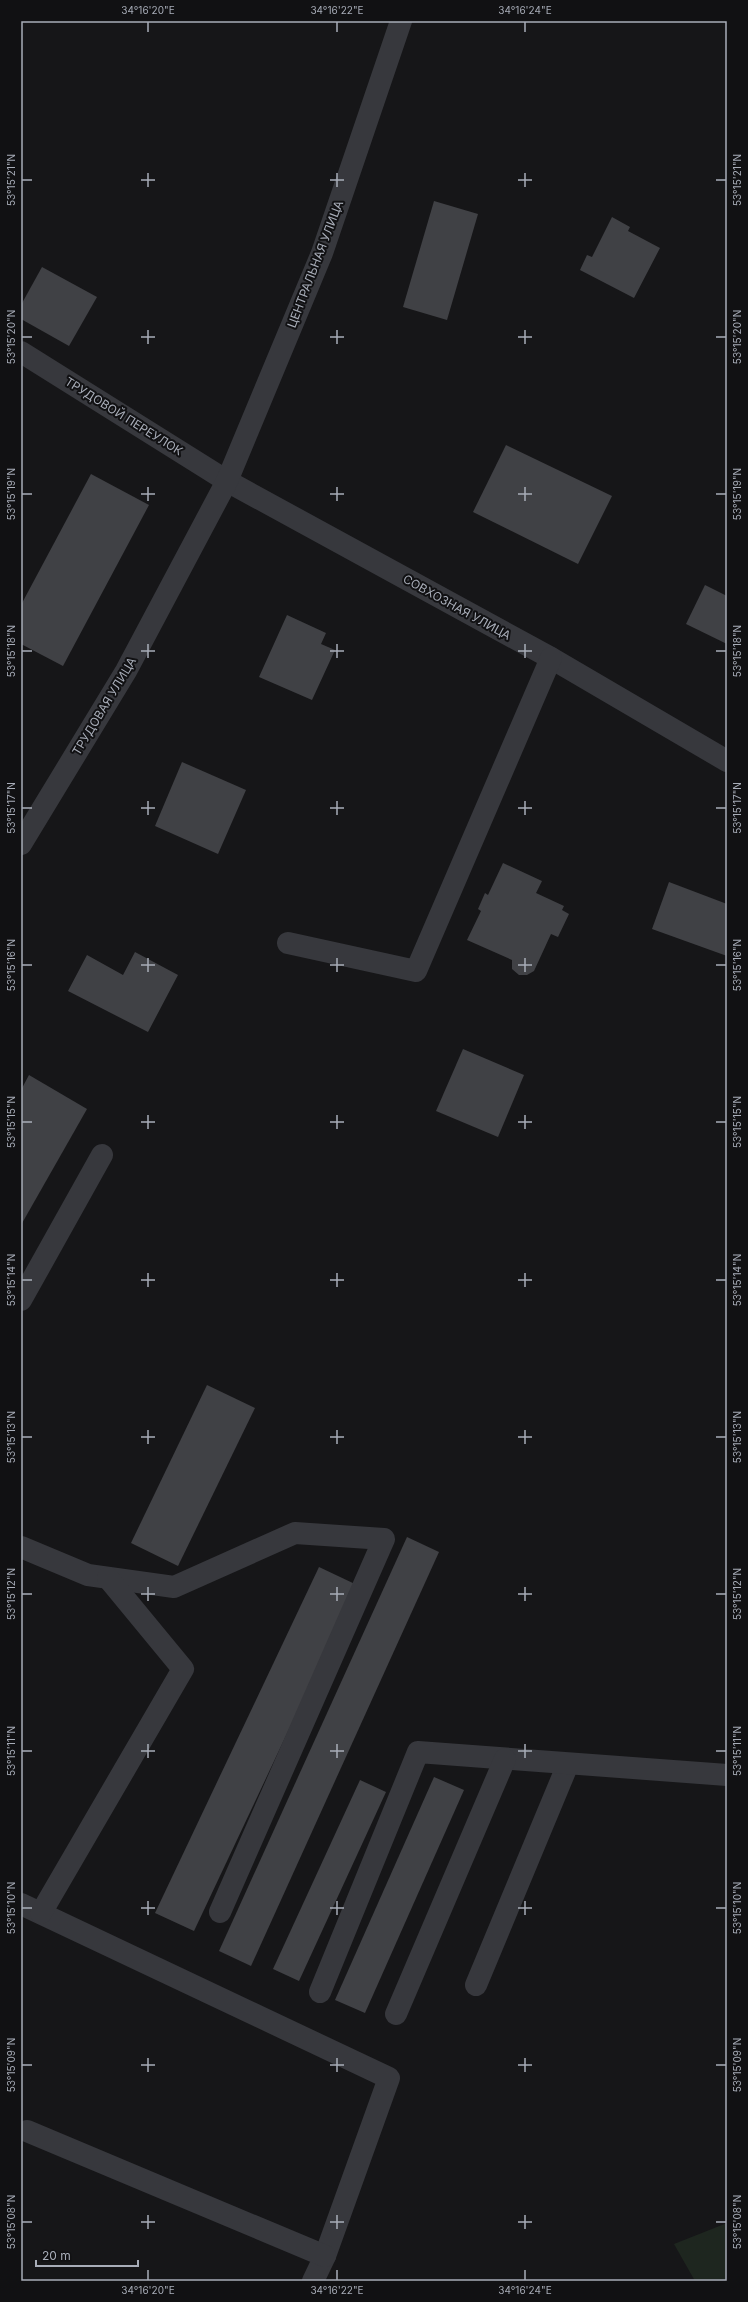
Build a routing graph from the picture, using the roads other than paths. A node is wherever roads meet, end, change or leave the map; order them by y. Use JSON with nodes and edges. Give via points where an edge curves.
{"nodes":[{"id":1,"x":402,"y":21,"type":"edge"},
{"id":2,"x":21,"y":352,"type":"edge"},
{"id":3,"x":226,"y":481,"type":"junction"},
{"id":4,"x":551,"y":658,"type":"junction"},
{"id":5,"x":727,"y":761,"type":"edge"},
{"id":6,"x":28,"y":818,"type":"edge"},
{"id":7,"x":21,"y":844,"type":"edge"},
{"id":8,"x":288,"y":943,"type":"dead end"},
{"id":9,"x":102,"y":1155,"type":"dead end"},
{"id":10,"x":21,"y":1300,"type":"edge"},
{"id":11,"x":21,"y":1547,"type":"edge"},
{"id":12,"x":108,"y":1578,"type":"junction"},
{"id":13,"x":505,"y":1758,"type":"junction"},
{"id":14,"x":568,"y":1764,"type":"junction"},
{"id":15,"x":727,"y":1775,"type":"edge"},
{"id":16,"x":21,"y":1904,"type":"edge"},
{"id":17,"x":220,"y":1912,"type":"dead end"},
{"id":18,"x":41,"y":1913,"type":"junction"},
{"id":19,"x":476,"y":1985,"type":"dead end"},
{"id":20,"x":320,"y":1992,"type":"dead end"},
{"id":21,"x":396,"y":2014,"type":"dead end"},
{"id":22,"x":27,"y":2131,"type":"dead end"},
{"id":23,"x":325,"y":2256,"type":"junction"},
{"id":24,"x":313,"y":2281,"type":"edge"}],
"edges":[{"from":1,"to":3,"type":"street","name":"ЦЕНТРАЛЬНАЯ УЛИЦА","via":[[322,254]]},
{"from":2,"to":3,"type":"street","name":"ТРУДОВОЙ ПЕРЕУЛОК"},
{"from":3,"to":4,"type":"street","name":"СОВХОЗНАЯ УЛИЦА"},
{"from":3,"to":6,"type":"street","name":"ТРУДОВАЯ УЛИЦА","via":[[126,671]]},
{"from":4,"to":5,"type":"street","name":"СОВХОЗНАЯ УЛИЦА"},
{"from":4,"to":8,"type":"street","via":[[416,971]]},
{"from":6,"to":7,"type":"street","name":"ТРУДОВАЯ УЛИЦА"},
{"from":9,"to":10,"type":"street"},
{"from":11,"to":12,"type":"street","via":[[88,1575]]},
{"from":12,"to":17,"type":"street","via":[[174,1587],[295,1533],[384,1538]]},
{"from":12,"to":18,"type":"street","via":[[184,1669]]},
{"from":13,"to":14,"type":"street"},
{"from":13,"to":20,"type":"street","via":[[418,1752]]},
{"from":13,"to":21,"type":"street"},
{"from":14,"to":15,"type":"street"},
{"from":14,"to":19,"type":"street"},
{"from":16,"to":18,"type":"street"},
{"from":18,"to":23,"type":"street","via":[[389,2078]]},
{"from":22,"to":23,"type":"street"},
{"from":23,"to":24,"type":"street"}]}
